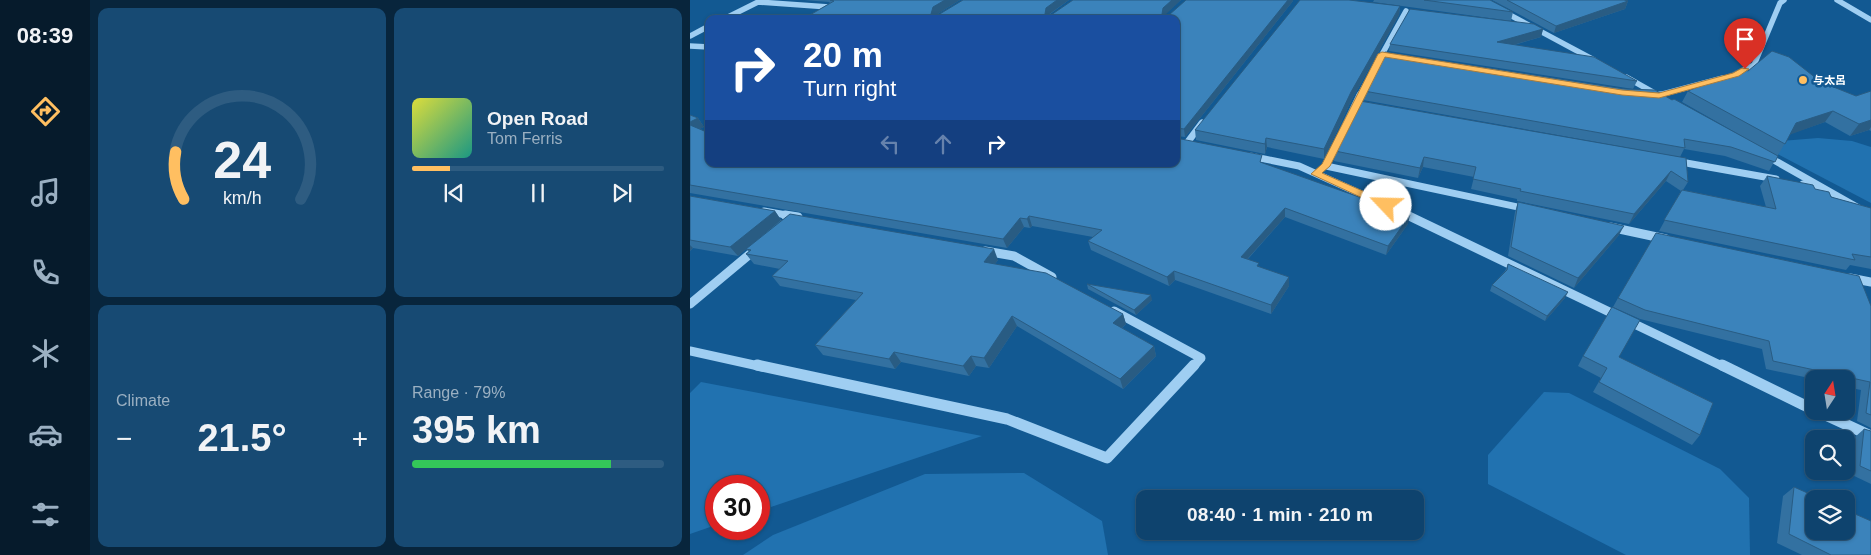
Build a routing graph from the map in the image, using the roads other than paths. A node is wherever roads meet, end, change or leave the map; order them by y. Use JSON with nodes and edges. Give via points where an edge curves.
{"nodes":[{"id":1,"x":1482,"y":0,"type":"edge"},
{"id":2,"x":1784,"y":0,"type":"edge"},
{"id":3,"x":1836,"y":0,"type":"edge"},
{"id":4,"x":1397,"y":10,"type":"edge"},
{"id":5,"x":1406,"y":11,"type":"junction"},
{"id":6,"x":1416,"y":13,"type":"edge"},
{"id":7,"x":732,"y":15,"type":"edge"},
{"id":8,"x":816,"y":15,"type":"edge"},
{"id":9,"x":1871,"y":20,"type":"edge"},
{"id":10,"x":1514,"y":26,"type":"edge"},
{"id":11,"x":705,"y":28,"type":"edge"},
{"id":12,"x":1534,"y":28,"type":"junction"},
{"id":13,"x":690,"y":36,"type":"edge"},
{"id":14,"x":690,"y":46,"type":"edge"},
{"id":15,"x":705,"y":47,"type":"edge"},
{"id":16,"x":1382,"y":54,"type":"junction"},
{"id":17,"x":1392,"y":56,"type":"edge"},
{"id":18,"x":1601,"y":64,"type":"edge"},
{"id":19,"x":1618,"y":73,"type":"edge"},
{"id":20,"x":1641,"y":94,"type":"edge"},
{"id":21,"x":1659,"y":95,"type":"junction"},
{"id":22,"x":1668,"y":100,"type":"edge"},
{"id":23,"x":1355,"y":104,"type":"junction"},
{"id":24,"x":1365,"y":106,"type":"edge"},
{"id":25,"x":1204,"y":120,"type":"edge"},
{"id":26,"x":1180,"y":142,"type":"edge"},
{"id":27,"x":1754,"y":149,"type":"edge"},
{"id":28,"x":1243,"y":154,"type":"edge"},
{"id":29,"x":1666,"y":160,"type":"edge"},
{"id":30,"x":1326,"y":166,"type":"junction"},
{"id":31,"x":1316,"y":174,"type":"junction"},
{"id":32,"x":1783,"y":181,"type":"edge"},
{"id":33,"x":1793,"y":182,"type":"edge"},
{"id":34,"x":1822,"y":188,"type":"junction"},
{"id":35,"x":756,"y":210,"type":"edge"},
{"id":36,"x":1540,"y":212,"type":"edge"},
{"id":37,"x":1871,"y":215,"type":"edge"},
{"id":38,"x":795,"y":219,"type":"edge"},
{"id":39,"x":1598,"y":224,"type":"edge"},
{"id":40,"x":1676,"y":241,"type":"edge"},
{"id":41,"x":765,"y":242,"type":"edge"},
{"id":42,"x":976,"y":249,"type":"edge"},
{"id":43,"x":1842,"y":276,"type":"edge"},
{"id":44,"x":1871,"y":282,"type":"edge"},
{"id":45,"x":1065,"y":284,"type":"edge"},
{"id":46,"x":690,"y":304,"type":"edge"},
{"id":47,"x":1107,"y":307,"type":"edge"},
{"id":48,"x":690,"y":351,"type":"edge"},
{"id":49,"x":1805,"y":405,"type":"edge"},
{"id":50,"x":1837,"y":420,"type":"edge"},
{"id":51,"x":1871,"y":436,"type":"edge"}],
"edges":[{"from":1,"to":12,"type":"street"},
{"from":2,"to":21,"type":"street","via":[[1754,65],[1736,74]]},
{"from":3,"to":9,"type":"street"},
{"from":4,"to":5,"type":"street"},
{"from":5,"to":6,"type":"street"},
{"from":5,"to":16,"type":"street"},
{"from":7,"to":8,"type":"street","via":[[758,2],[829,7]]},
{"from":10,"to":12,"type":"street"},
{"from":11,"to":13,"type":"street"},
{"from":12,"to":18,"type":"street"},
{"from":14,"to":15,"type":"street"},
{"from":16,"to":17,"type":"street"},
{"from":16,"to":23,"type":"street"},
{"from":19,"to":21,"type":"street"},
{"from":20,"to":21,"type":"street"},
{"from":21,"to":22,"type":"street"},
{"from":23,"to":24,"type":"street"},
{"from":23,"to":30,"type":"street"},
{"from":25,"to":26,"type":"street","via":[[1191,144]]},
{"from":27,"to":34,"type":"street"},
{"from":28,"to":31,"type":"street","via":[[1299,166]]},
{"from":29,"to":32,"type":"street"},
{"from":30,"to":31,"type":"street"},
{"from":30,"to":36,"type":"street"},
{"from":31,"to":49,"type":"street","via":[[1456,237]]},
{"from":33,"to":34,"type":"street"},
{"from":34,"to":37,"type":"street"},
{"from":35,"to":38,"type":"street"},
{"from":39,"to":40,"type":"street"},
{"from":41,"to":46,"type":"street"},
{"from":42,"to":45,"type":"street","via":[[1014,256]]},
{"from":43,"to":44,"type":"street"},
{"from":47,"to":48,"type":"street","via":[[1200,358],[1107,458],[1007,419]]},
{"from":50,"to":51,"type":"street"}]}
